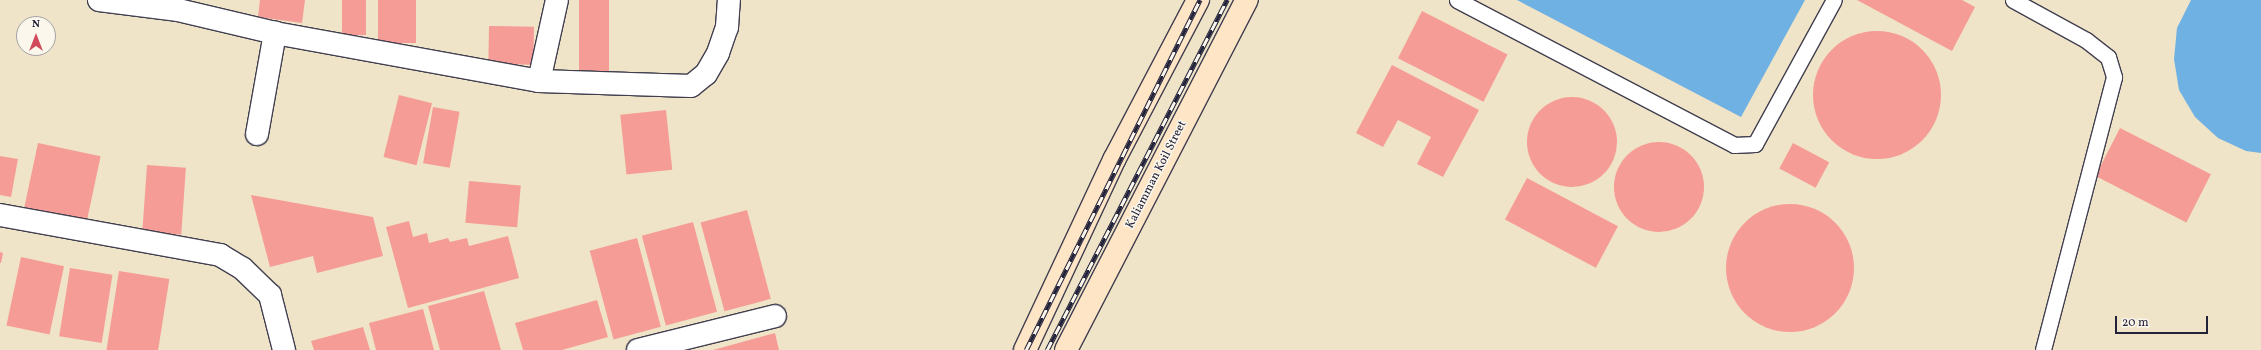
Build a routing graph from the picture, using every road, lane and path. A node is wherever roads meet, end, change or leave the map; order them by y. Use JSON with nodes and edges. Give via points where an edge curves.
{"nodes":[{"id":1,"x":99,"y":0,"type":"edge"},
{"id":2,"x":557,"y":0,"type":"edge"},
{"id":3,"x":729,"y":0,"type":"edge"},
{"id":4,"x":1198,"y":0,"type":"edge"},
{"id":5,"x":1247,"y":0,"type":"edge"},
{"id":6,"x":1457,"y":0,"type":"edge"},
{"id":7,"x":1834,"y":0,"type":"edge"},
{"id":8,"x":2013,"y":0,"type":"edge"},
{"id":9,"x":179,"y":5,"type":"edge"},
{"id":10,"x":275,"y":33,"type":"junction"},
{"id":11,"x":539,"y":81,"type":"junction"},
{"id":12,"x":257,"y":134,"type":"dead end"},
{"id":13,"x":0,"y":215,"type":"edge"},
{"id":14,"x":775,"y":316,"type":"dead end"},
{"id":15,"x":284,"y":350,"type":"edge"},
{"id":16,"x":638,"y":350,"type":"edge"},
{"id":17,"x":1025,"y":350,"type":"edge"},
{"id":18,"x":1066,"y":350,"type":"edge"},
{"id":19,"x":2043,"y":350,"type":"edge"}],
"edges":[{"from":1,"to":9,"type":"street"},
{"from":2,"to":11,"type":"street"},
{"from":3,"to":11,"type":"street","via":[[726,27],[718,53],[706,74],[691,86]]},
{"from":4,"to":17,"type":"main road","via":[[1114,160]]},
{"from":5,"to":18,"type":"main road","name":"Kaliamman Koil Street"},
{"from":6,"to":7,"type":"lane","via":[[1734,145],[1754,144]]},
{"from":8,"to":19,"type":"lane","via":[[2086,40],[2108,57],[2114,77]]},
{"from":9,"to":10,"type":"street"},
{"from":10,"to":11,"type":"street"},
{"from":10,"to":12,"type":"street"},
{"from":13,"to":15,"type":"street","via":[[220,255],[242,268],[270,296]]},
{"from":14,"to":16,"type":"street"}]}
